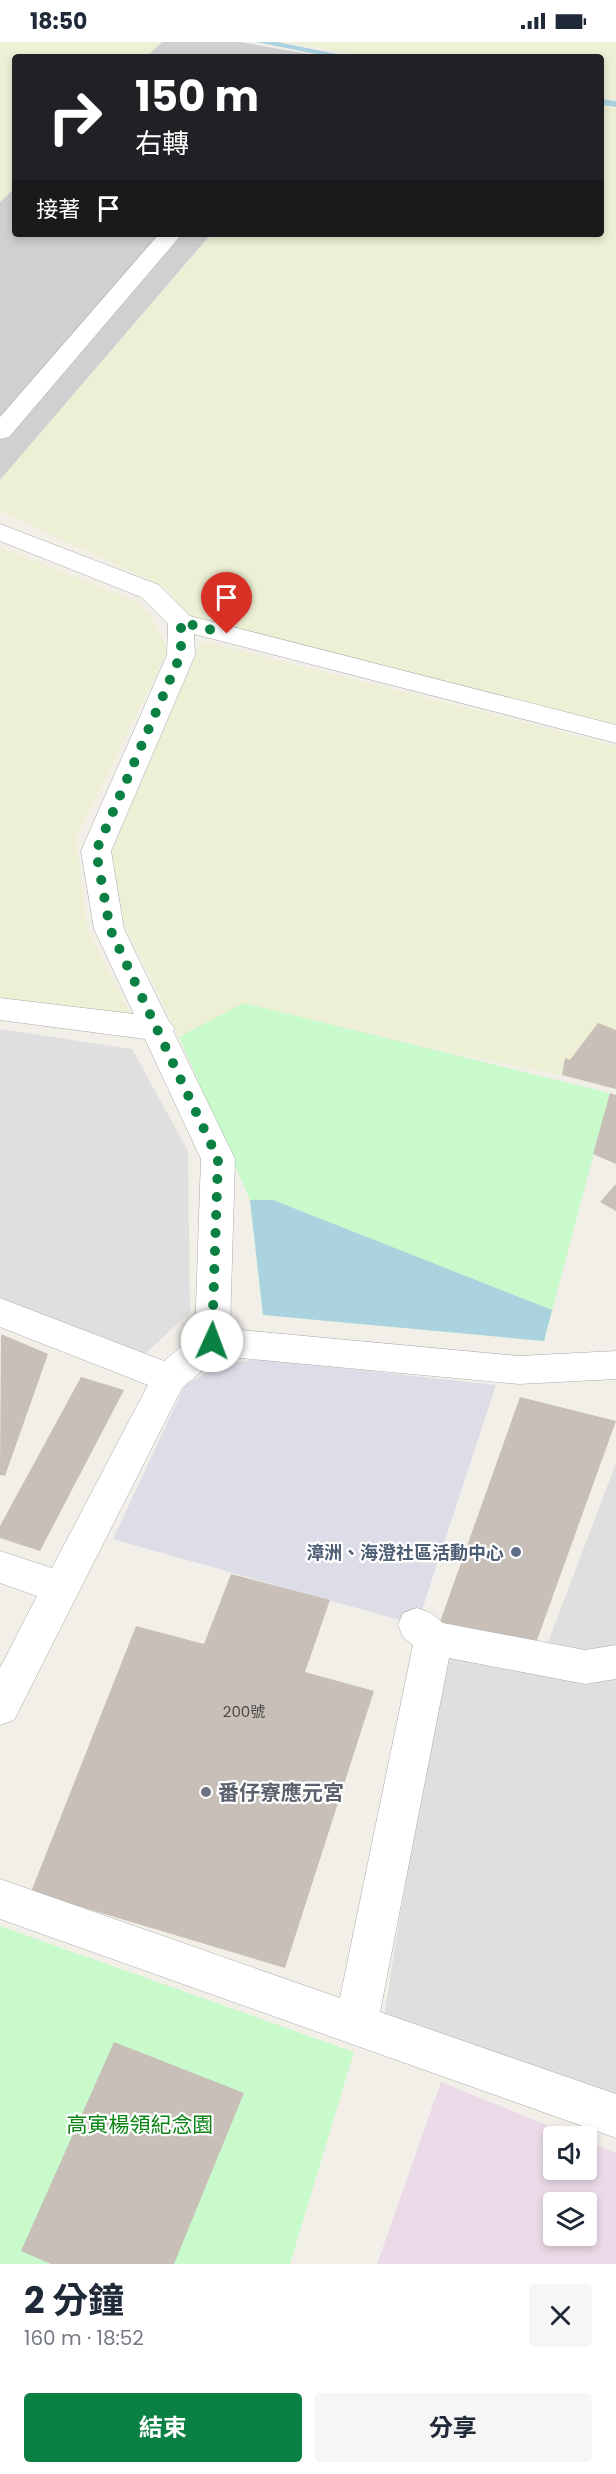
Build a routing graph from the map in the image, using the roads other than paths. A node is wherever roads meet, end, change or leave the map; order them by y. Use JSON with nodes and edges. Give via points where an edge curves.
{"nodes":[{"id":1,"x":168,"y":237,"type":"edge"},
{"id":2,"x":0,"y":432,"type":"edge"},
{"id":3,"x":0,"y":532,"type":"edge"},
{"id":4,"x":181,"y":622,"type":"junction"},
{"id":5,"x":616,"y":734,"type":"edge"},
{"id":6,"x":0,"y":1009,"type":"edge"},
{"id":7,"x":159,"y":1029,"type":"junction"},
{"id":8,"x":0,"y":1312,"type":"edge"},
{"id":9,"x":212,"y":1341,"type":"junction"},
{"id":10,"x":616,"y":1365,"type":"edge"},
{"id":11,"x":169,"y":1378,"type":"junction"},
{"id":12,"x":0,"y":1567,"type":"edge"},
{"id":13,"x":60,"y":1587,"type":"junction"},
{"id":14,"x":616,"y":1662,"type":"edge"},
{"id":15,"x":0,"y":1707,"type":"edge"},
{"id":16,"x":0,"y":1899,"type":"edge"},
{"id":17,"x":356,"y":2023,"type":"junction"},
{"id":18,"x":616,"y":2116,"type":"edge"}],
"edges":[{"from":1,"to":2,"type":"street"},
{"from":3,"to":4,"type":"street","via":[[150,591]]},
{"from":4,"to":5,"type":"street"},
{"from":4,"to":7,"type":"street","via":[[181,654],[96,851],[110,929]]},
{"from":6,"to":7,"type":"street"},
{"from":7,"to":9,"type":"street","via":[[218,1159]]},
{"from":8,"to":11,"type":"street"},
{"from":9,"to":10,"type":"street","via":[[519,1370]]},
{"from":9,"to":11,"type":"street"},
{"from":11,"to":13,"type":"street"},
{"from":12,"to":13,"type":"street"},
{"from":13,"to":15,"type":"street"},
{"from":14,"to":17,"type":"street","via":[[585,1667],[426,1632]]},
{"from":16,"to":17,"type":"street"},
{"from":17,"to":18,"type":"street"}]}
